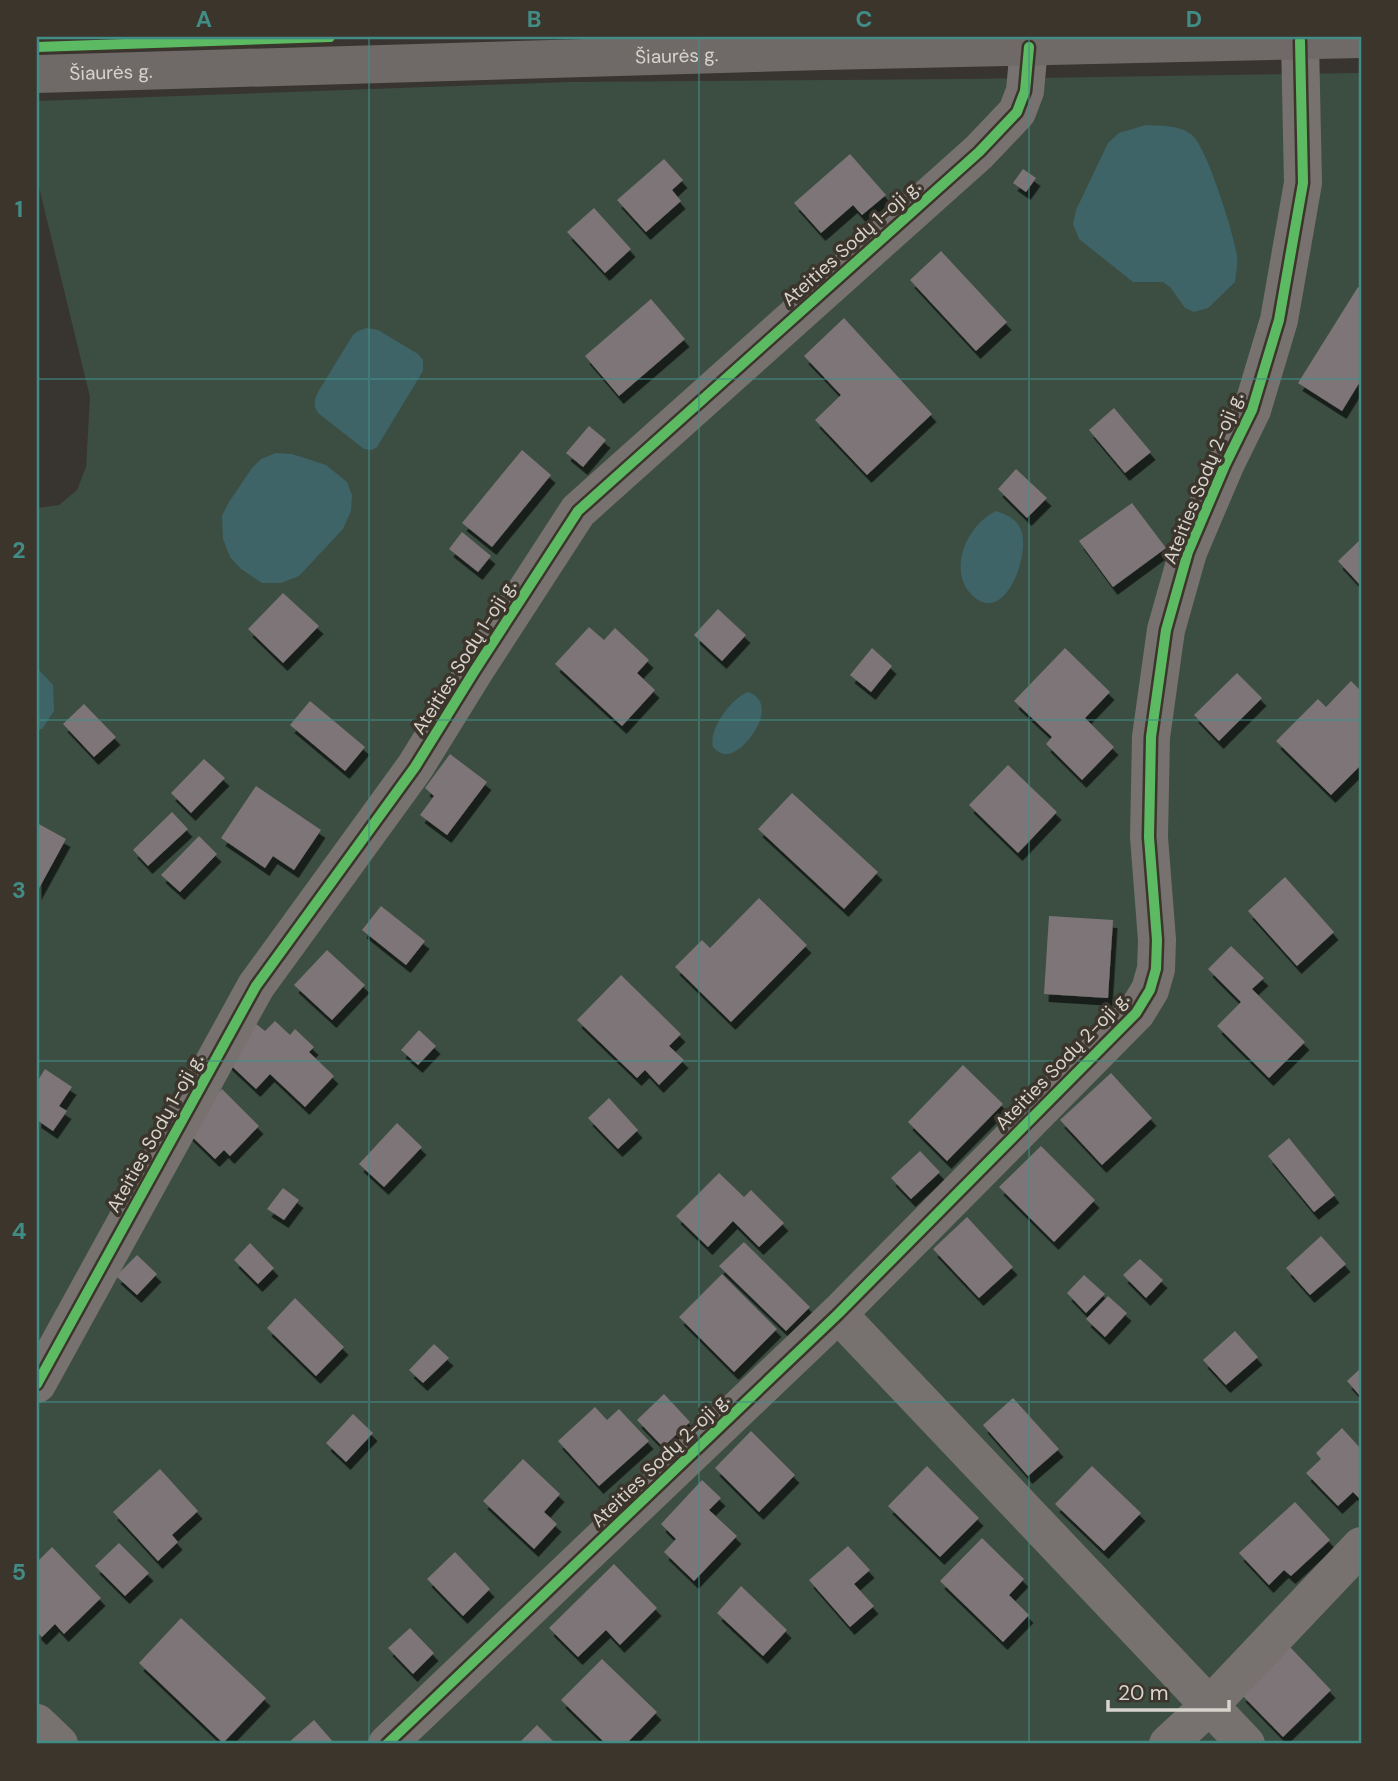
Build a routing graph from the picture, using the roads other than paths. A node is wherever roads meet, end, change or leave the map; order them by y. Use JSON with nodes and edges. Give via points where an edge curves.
{"nodes":[{"id":1,"x":1361,"y":39,"type":"edge"},
{"id":2,"x":1288,"y":40,"type":"edge"},
{"id":3,"x":1029,"y":47,"type":"junction"},
{"id":4,"x":37,"y":74,"type":"edge"},
{"id":5,"x":838,"y":1314,"type":"junction"},
{"id":6,"x":37,"y":1384,"type":"edge"},
{"id":7,"x":1361,"y":1545,"type":"edge"},
{"id":8,"x":1210,"y":1705,"type":"junction"},
{"id":9,"x":37,"y":1723,"type":"edge"},
{"id":10,"x":60,"y":1744,"type":"edge"},
{"id":11,"x":387,"y":1744,"type":"edge"},
{"id":12,"x":1168,"y":1744,"type":"edge"},
{"id":13,"x":1246,"y":1744,"type":"edge"}],
"edges":[{"from":1,"to":2,"type":"main road","name":"Šiaurės g."},
{"from":2,"to":3,"type":"main road","name":"Šiaurės g."},
{"from":2,"to":5,"type":"street","name":"Ateities Sodų 2-oji g.","via":[[1303,183],[1279,320],[1252,411],[1188,552],[1166,630],[1151,737],[1149,837],[1157,950],[1150,990],[1136,1013]]},
{"from":3,"to":4,"type":"main road","name":"Šiaurės g."},
{"from":3,"to":6,"type":"street","name":"Ateities Sodų 1-oji g.","via":[[1025,92],[1017,112],[979,152],[578,511],[415,767],[256,986]]},
{"from":5,"to":8,"type":"street"},
{"from":5,"to":11,"type":"street","name":"Ateities Sodų 2-oji g."},
{"from":7,"to":8,"type":"street"},
{"from":8,"to":12,"type":"street"},
{"from":8,"to":13,"type":"street"},
{"from":9,"to":10,"type":"street"}]}
